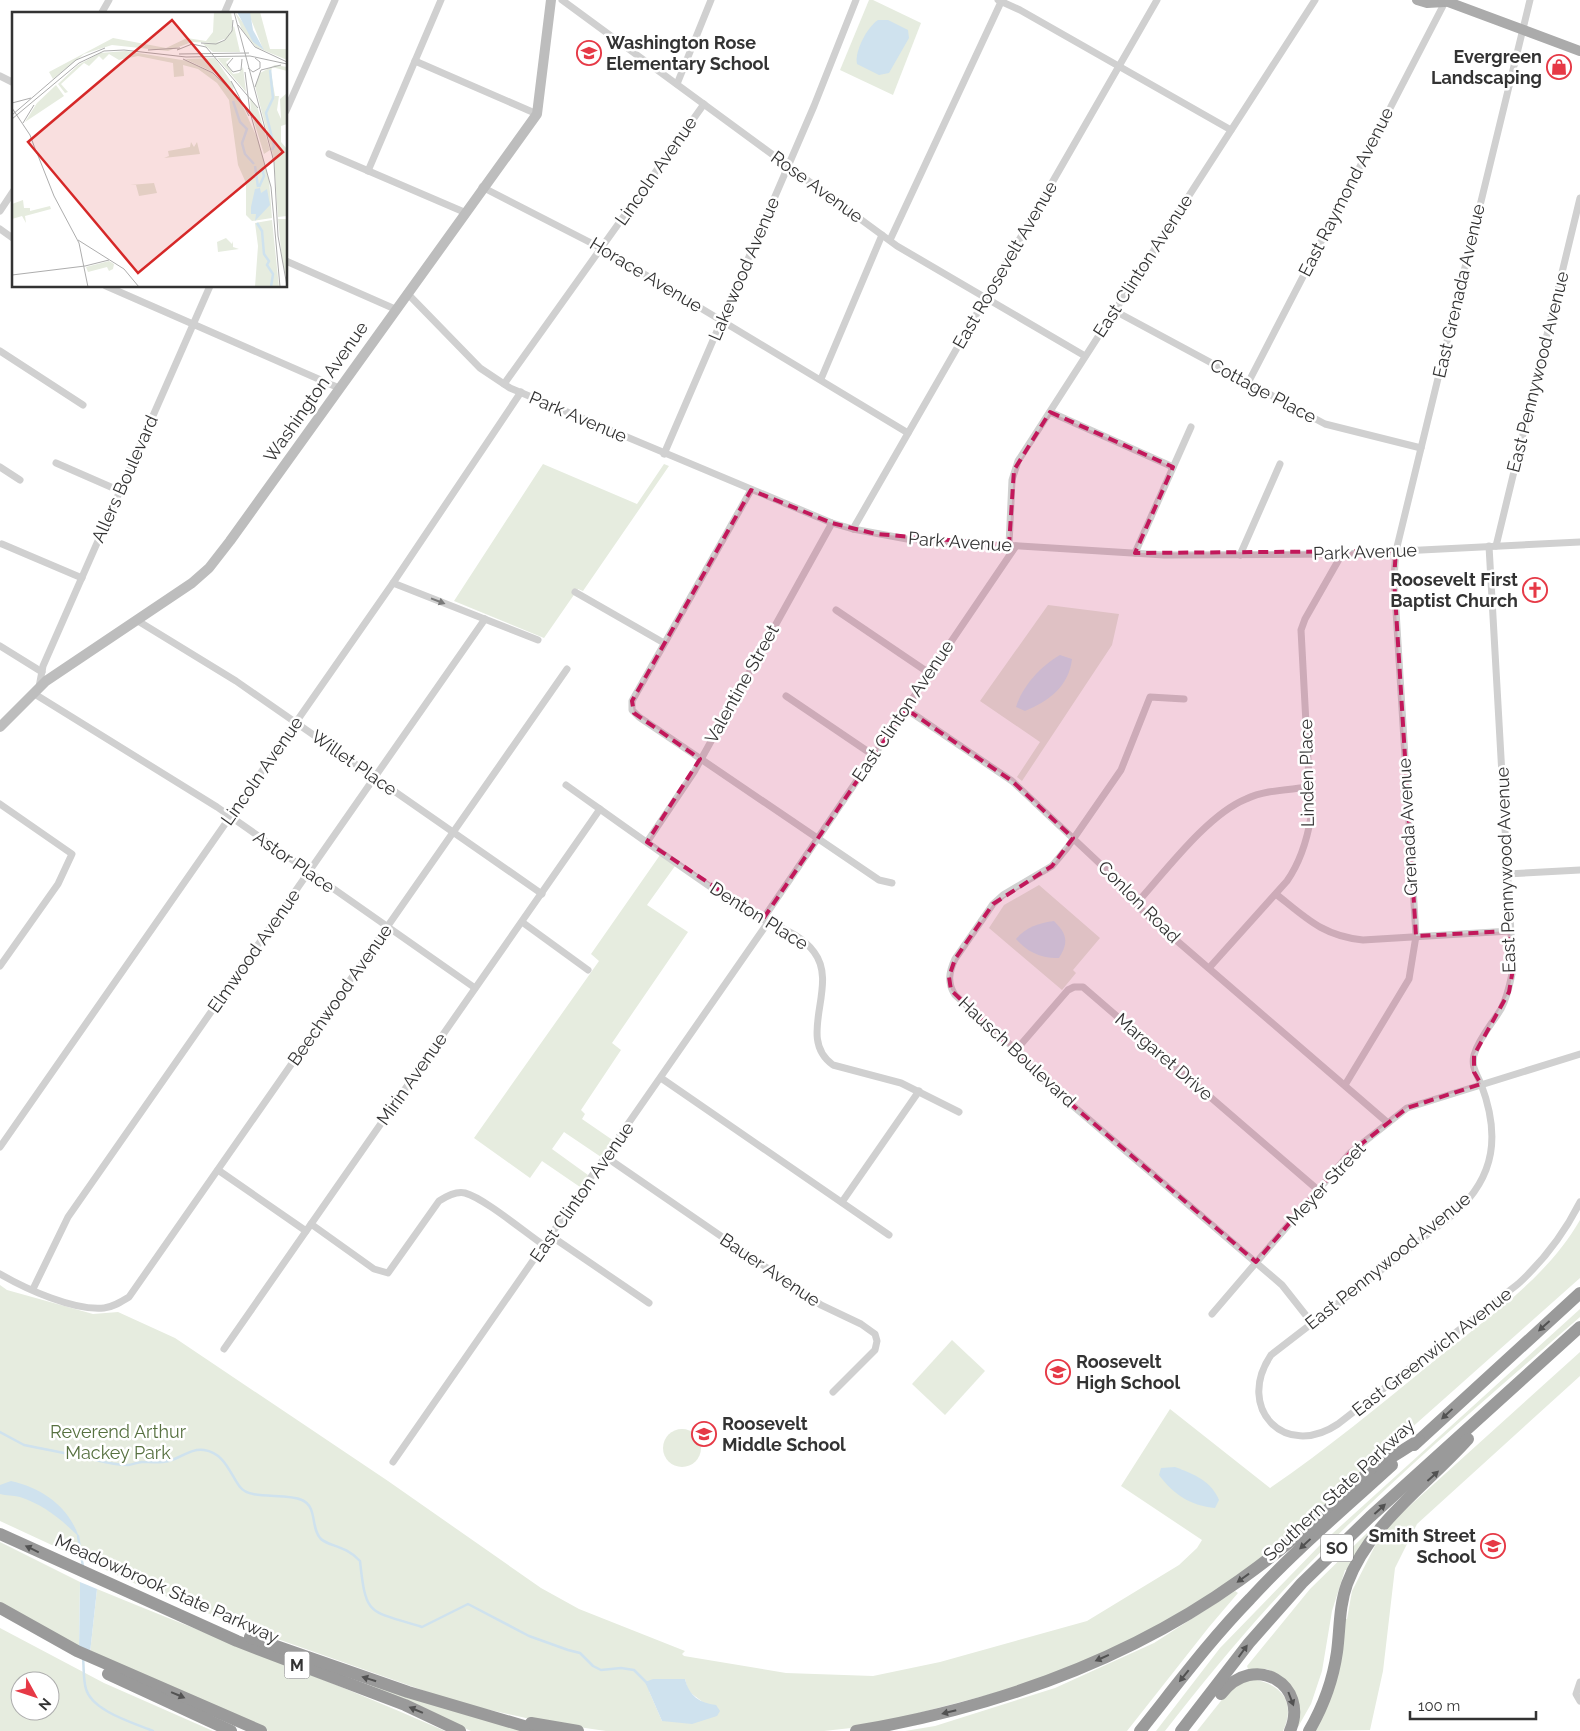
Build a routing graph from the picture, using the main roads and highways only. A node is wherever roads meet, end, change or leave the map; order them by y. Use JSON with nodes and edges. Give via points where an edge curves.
{"nodes":[{"id":1,"x":1417,"y":0,"type":"edge"},
{"id":2,"x":1444,"y":1,"type":"edge"},
{"id":3,"x":1580,"y":51,"type":"edge"},
{"id":4,"x":1580,"y":1293,"type":"edge"},
{"id":5,"x":1580,"y":1327,"type":"edge"},
{"id":6,"x":1515,"y":1387,"type":"junction"},
{"id":7,"x":1419,"y":1440,"type":"junction"},
{"id":8,"x":0,"y":1534,"type":"edge"},
{"id":9,"x":1344,"y":1594,"type":"junction"},
{"id":10,"x":136,"y":1596,"type":"junction"},
{"id":11,"x":0,"y":1608,"type":"edge"},
{"id":12,"x":0,"y":1618,"type":"edge"},
{"id":13,"x":40,"y":1636,"type":"junction"},
{"id":14,"x":131,"y":1680,"type":"junction"},
{"id":15,"x":466,"y":1709,"type":"junction"},
{"id":16,"x":231,"y":1731,"type":"edge"},
{"id":17,"x":261,"y":1731,"type":"edge"},
{"id":18,"x":460,"y":1731,"type":"edge"},
{"id":19,"x":540,"y":1731,"type":"edge"},
{"id":20,"x":578,"y":1731,"type":"edge"},
{"id":21,"x":856,"y":1731,"type":"edge"},
{"id":22,"x":1140,"y":1731,"type":"edge"},
{"id":23,"x":1181,"y":1731,"type":"edge"},
{"id":24,"x":1191,"y":1731,"type":"edge"},
{"id":25,"x":1290,"y":1731,"type":"edge"},
{"id":26,"x":1300,"y":1731,"type":"edge"},
{"id":27,"x":1309,"y":1731,"type":"edge"}],
"edges":[{"from":1,"to":2,"type":"main road","via":[[1427,3]]},
{"from":2,"to":3,"type":"main road"},
{"from":4,"to":7,"type":"highway","name":"Southern State Parkway","number":"SO","one_way":true},
{"from":5,"to":6,"type":"highway","number":"SO"},
{"from":9,"to":6,"type":"highway","one_way":true,"via":[[1357,1563],[1376,1533],[1442,1468]]},
{"from":23,"to":6,"type":"highway","number":"SO","one_way":true,"via":[[1249,1643],[1302,1583],[1370,1517]]},
{"from":7,"to":21,"type":"highway","one_way":true,"via":[[1368,1473],[1308,1527],[1244,1577],[1140,1640],[1080,1668],[1011,1694],[944,1714]]},
{"from":7,"to":22,"type":"highway","name":"Southern State Parkway","number":"SO","one_way":true,"via":[[1250,1598]]},
{"from":10,"to":8,"type":"highway","name":"Meadowbrook State Parkway","number":"M","one_way":true},
{"from":9,"to":26,"type":"highway","via":[[1336,1614],[1323,1679]]},
{"from":9,"to":27,"type":"highway","via":[[1333,1674]]},
{"from":15,"to":10,"type":"highway","one_way":true,"via":[[343,1670]]},
{"from":18,"to":10,"type":"highway","name":"Meadowbrook State Parkway","number":"M","one_way":true,"via":[[405,1705],[237,1641]]},
{"from":11,"to":13,"type":"highway"},
{"from":12,"to":13,"type":"highway"},
{"from":13,"to":14,"type":"highway"},
{"from":14,"to":16,"type":"highway"},
{"from":14,"to":17,"type":"highway","one_way":true},
{"from":15,"to":19,"type":"highway"},
{"from":15,"to":20,"type":"highway"},
{"from":24,"to":25,"type":"highway","one_way":true,"via":[[1230,1684],[1252,1674],[1270,1676],[1286,1690],[1294,1708]]}]}
